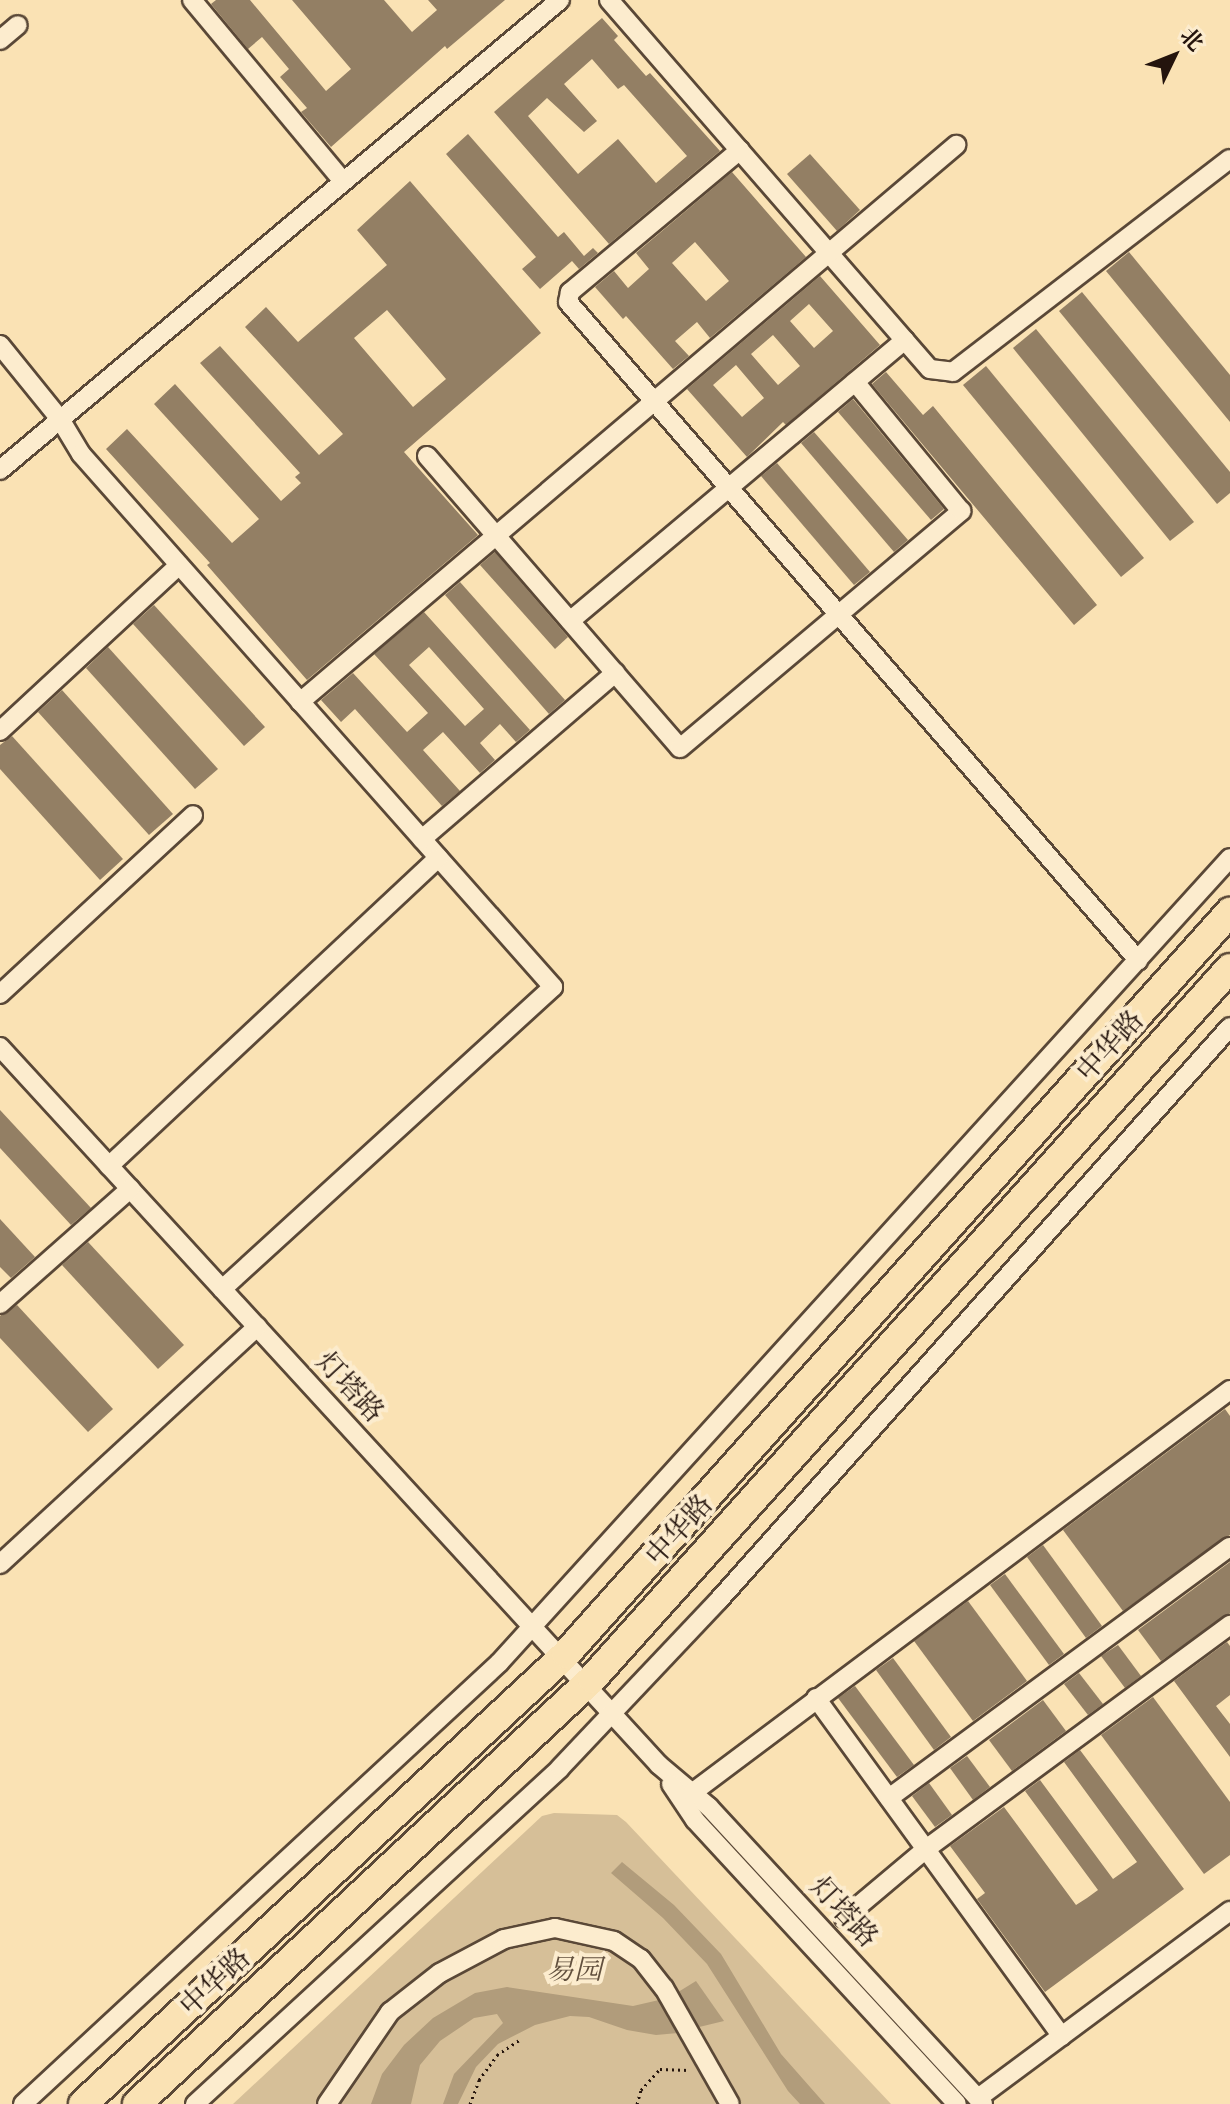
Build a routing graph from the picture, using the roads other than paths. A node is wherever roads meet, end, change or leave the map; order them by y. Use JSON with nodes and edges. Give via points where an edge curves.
{"nodes":[{"id":1,"x":192,"y":0,"type":"edge"},
{"id":2,"x":560,"y":0,"type":"edge"},
{"id":3,"x":609,"y":0,"type":"edge"},
{"id":4,"x":18,"y":25,"type":"dead end"},
{"id":5,"x":0,"y":40,"type":"edge"},
{"id":6,"x":956,"y":145,"type":"dead end"},
{"id":7,"x":740,"y":150,"type":"junction"},
{"id":8,"x":1230,"y":159,"type":"edge"},
{"id":9,"x":343,"y":181,"type":"junction"},
{"id":10,"x":829,"y":252,"type":"junction"},
{"id":11,"x":905,"y":340,"type":"junction"},
{"id":12,"x":0,"y":345,"type":"edge"},
{"id":13,"x":855,"y":382,"type":"junction"},
{"id":14,"x":655,"y":400,"type":"junction"},
{"id":15,"x":60,"y":419,"type":"junction"},
{"id":16,"x":427,"y":456,"type":"dead end"},
{"id":17,"x":0,"y":470,"type":"edge"},
{"id":18,"x":729,"y":487,"type":"junction"},
{"id":19,"x":496,"y":535,"type":"junction"},
{"id":20,"x":179,"y":565,"type":"junction"},
{"id":21,"x":838,"y":614,"type":"junction"},
{"id":22,"x":570,"y":621,"type":"junction"},
{"id":23,"x":615,"y":673,"type":"junction"},
{"id":24,"x":300,"y":702,"type":"junction"},
{"id":25,"x":0,"y":731,"type":"edge"},
{"id":26,"x":193,"y":815,"type":"dead end"},
{"id":27,"x":422,"y":839,"type":"junction"},
{"id":28,"x":438,"y":858,"type":"junction"},
{"id":29,"x":1230,"y":858,"type":"edge"},
{"id":30,"x":1230,"y":912,"type":"edge"},
{"id":31,"x":1138,"y":960,"type":"junction"},
{"id":32,"x":1230,"y":968,"type":"edge"},
{"id":33,"x":0,"y":994,"type":"edge"},
{"id":34,"x":1230,"y":1027,"type":"edge"},
{"id":35,"x":0,"y":1047,"type":"edge"},
{"id":36,"x":109,"y":1166,"type":"junction"},
{"id":37,"x":130,"y":1189,"type":"junction"},
{"id":38,"x":222,"y":1289,"type":"junction"},
{"id":39,"x":0,"y":1304,"type":"edge"},
{"id":40,"x":257,"y":1327,"type":"junction"},
{"id":41,"x":1230,"y":1390,"type":"edge"},
{"id":42,"x":1230,"y":1547,"type":"edge"},
{"id":43,"x":0,"y":1564,"type":"edge"},
{"id":44,"x":1230,"y":1625,"type":"edge"},
{"id":45,"x":533,"y":1627,"type":"junction"},
{"id":46,"x":561,"y":1658,"type":"junction"},
{"id":47,"x":586,"y":1685,"type":"junction"},
{"id":48,"x":816,"y":1698,"type":"junction"},
{"id":49,"x":611,"y":1713,"type":"junction"},
{"id":50,"x":659,"y":1765,"type":"junction"},
{"id":51,"x":692,"y":1793,"type":"junction"},
{"id":52,"x":889,"y":1798,"type":"junction"},
{"id":53,"x":926,"y":1849,"type":"junction"},
{"id":54,"x":1230,"y":1911,"type":"edge"},
{"id":55,"x":844,"y":1918,"type":"dead end"},
{"id":56,"x":1062,"y":2036,"type":"junction"},
{"id":57,"x":980,"y":2101,"type":"edge"},
{"id":58,"x":23,"y":2104,"type":"edge"},
{"id":59,"x":83,"y":2104,"type":"edge"},
{"id":60,"x":137,"y":2104,"type":"edge"},
{"id":61,"x":195,"y":2104,"type":"edge"},
{"id":62,"x":327,"y":2104,"type":"edge"},
{"id":63,"x":730,"y":2104,"type":"edge"},
{"id":64,"x":957,"y":2104,"type":"edge"}],
"edges":[{"from":1,"to":9,"type":"street"},
{"from":2,"to":9,"type":"street"},
{"from":3,"to":7,"type":"street"},
{"from":4,"to":5,"type":"street"},
{"from":6,"to":10,"type":"street"},
{"from":7,"to":10,"type":"street"},
{"from":7,"to":14,"type":"street","via":[[566,298]]},
{"from":8,"to":11,"type":"street","via":[[953,372],[930,369]]},
{"from":9,"to":15,"type":"street"},
{"from":10,"to":11,"type":"street"},
{"from":10,"to":14,"type":"street"},
{"from":11,"to":13,"type":"street"},
{"from":12,"to":15,"type":"street"},
{"from":13,"to":18,"type":"street"},
{"from":13,"to":21,"type":"street","via":[[961,511]]},
{"from":14,"to":18,"type":"street"},
{"from":14,"to":19,"type":"street"},
{"from":15,"to":17,"type":"street"},
{"from":15,"to":20,"type":"street","via":[[81,454]]},
{"from":16,"to":19,"type":"street"},
{"from":18,"to":21,"type":"street"},
{"from":18,"to":22,"type":"street"},
{"from":19,"to":22,"type":"street"},
{"from":19,"to":24,"type":"street"},
{"from":20,"to":24,"type":"street"},
{"from":20,"to":25,"type":"street"},
{"from":21,"to":23,"type":"street","via":[[680,748]]},
{"from":21,"to":31,"type":"street"},
{"from":22,"to":23,"type":"street"},
{"from":23,"to":27,"type":"street"},
{"from":24,"to":27,"type":"street"},
{"from":26,"to":33,"type":"street"},
{"from":27,"to":28,"type":"street"},
{"from":28,"to":36,"type":"street"},
{"from":28,"to":38,"type":"street","via":[[553,987]]},
{"from":29,"to":31,"type":"street"},
{"from":30,"to":46,"type":"highway","name":"中华路"},
{"from":31,"to":45,"type":"street"},
{"from":32,"to":47,"type":"highway","name":"中华路"},
{"from":34,"to":49,"type":"street","via":[[718,1601]]},
{"from":35,"to":36,"type":"street","name":"灯塔路"},
{"from":36,"to":37,"type":"street","name":"灯塔路"},
{"from":37,"to":38,"type":"street","name":"灯塔路"},
{"from":37,"to":39,"type":"street"},
{"from":38,"to":40,"type":"street","name":"灯塔路"},
{"from":40,"to":43,"type":"street"},
{"from":40,"to":45,"type":"street","name":"灯塔路"},
{"from":41,"to":48,"type":"street"},
{"from":42,"to":52,"type":"street"},
{"from":44,"to":53,"type":"street"},
{"from":45,"to":46,"type":"street","name":"灯塔路"},
{"from":45,"to":58,"type":"street"},
{"from":46,"to":47,"type":"street","name":"灯塔路"},
{"from":46,"to":59,"type":"highway","name":"中华路"},
{"from":47,"to":49,"type":"street","name":"灯塔路"},
{"from":47,"to":60,"type":"highway","name":"中华路"},
{"from":48,"to":51,"type":"street"},
{"from":48,"to":52,"type":"street"},
{"from":49,"to":50,"type":"street","name":"灯塔路"},
{"from":49,"to":61,"type":"street","via":[[560,1768]]},
{"from":50,"to":51,"type":"street","name":"灯塔路"},
{"from":50,"to":64,"type":"street","name":"灯塔路","via":[[695,1820]]},
{"from":51,"to":57,"type":"street","name":"灯塔路"},
{"from":52,"to":53,"type":"street"},
{"from":53,"to":55,"type":"street"},
{"from":53,"to":56,"type":"street"},
{"from":54,"to":56,"type":"street"},
{"from":56,"to":57,"type":"street"},
{"from":62,"to":63,"type":"street","via":[[390,2012],[440,1973],[504,1939],[555,1928],[614,1941],[641,1959],[664,1988]]}]}
